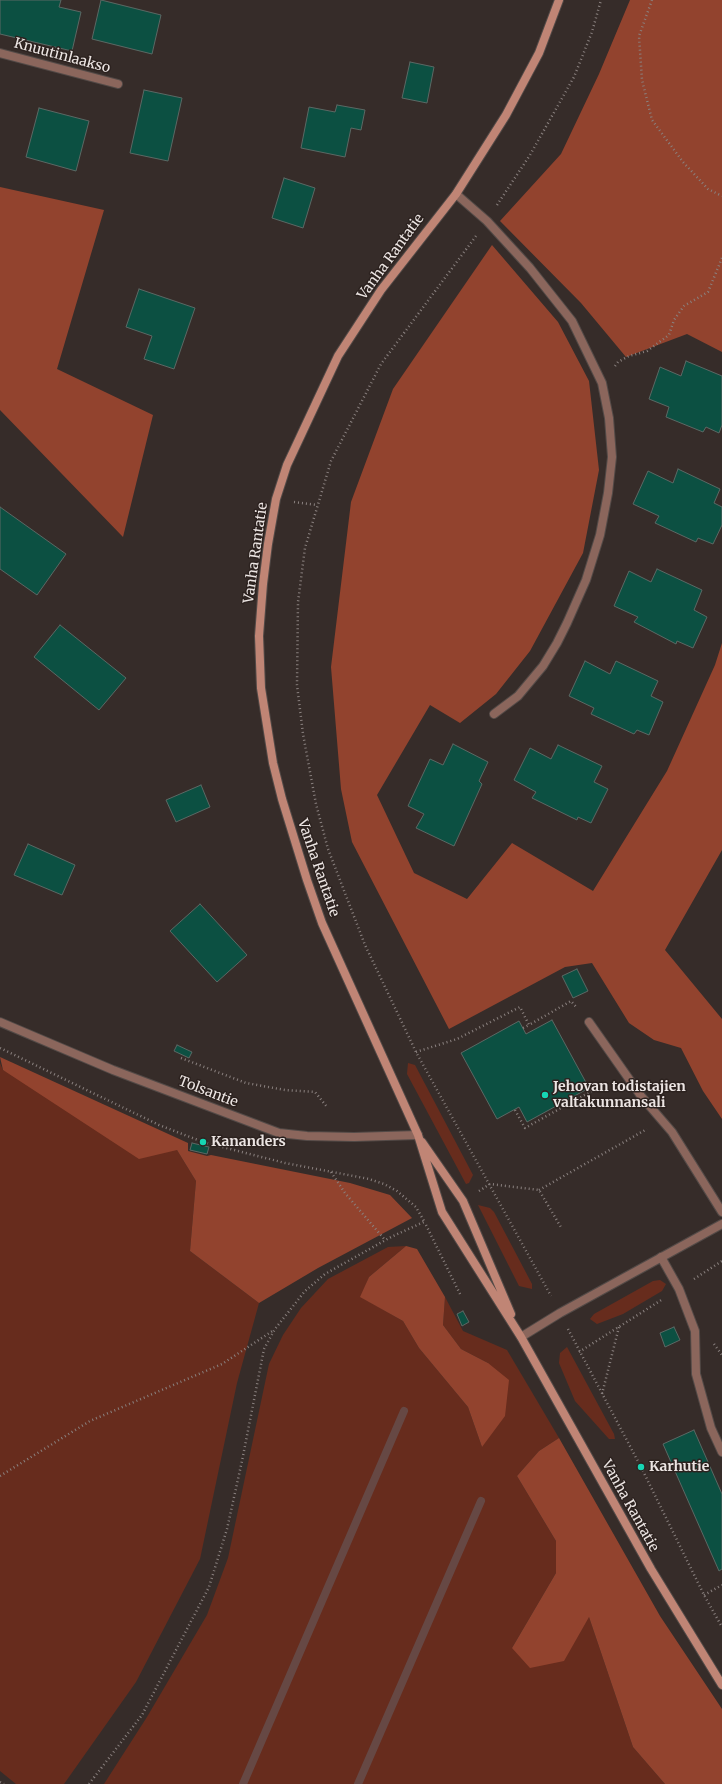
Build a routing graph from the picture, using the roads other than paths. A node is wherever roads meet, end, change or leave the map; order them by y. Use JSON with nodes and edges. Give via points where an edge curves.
{"nodes":[{"id":1,"x":559,"y":0,"type":"edge"},
{"id":2,"x":0,"y":53,"type":"edge"},
{"id":3,"x":118,"y":84,"type":"dead end"},
{"id":4,"x":456,"y":194,"type":"junction"},
{"id":5,"x":494,"y":714,"type":"dead end"},
{"id":6,"x":0,"y":1022,"type":"edge"},
{"id":7,"x":589,"y":1022,"type":"road end"},
{"id":8,"x":418,"y":1135,"type":"junction"},
{"id":9,"x":722,"y":1212,"type":"edge"},
{"id":10,"x":722,"y":1224,"type":"edge"},
{"id":11,"x":661,"y":1256,"type":"junction"},
{"id":12,"x":521,"y":1337,"type":"junction"},
{"id":13,"x":722,"y":1452,"type":"edge"},
{"id":14,"x":722,"y":1685,"type":"edge"}],
"edges":[{"from":1,"to":4,"type":"main road","name":"Vanha Rantatie","via":[[539,52],[506,115]]},
{"from":2,"to":3,"type":"street","name":"Knuutinlaakso"},
{"from":4,"to":5,"type":"street","via":[[487,221],[530,268],[572,320],[602,383],[609,418],[612,457],[600,535],[586,580],[557,643],[543,666],[518,696]]},
{"from":4,"to":8,"type":"main road","name":"Vanha Rantatie","via":[[382,290],[338,356],[307,420],[287,465],[276,499],[268,544],[259,636],[261,688],[273,763],[292,835],[322,923]]},
{"from":6,"to":8,"type":"street","name":"Tolsantie","via":[[113,1070],[279,1133],[354,1137]]},
{"from":7,"to":9,"type":"street","via":[[641,1096],[672,1132]]},
{"from":8,"to":12,"type":"main road","name":"Vanha Rantatie","via":[[463,1201]]},
{"from":8,"to":12,"type":"main road","name":"Vanha Rantatie","via":[[442,1212]]},
{"from":10,"to":11,"type":"street"},
{"from":11,"to":12,"type":"street"},
{"from":11,"to":13,"type":"street","via":[[679,1288],[695,1332],[696,1374]]},
{"from":12,"to":14,"type":"main road","name":"Vanha Rantatie","via":[[651,1569]]}]}
